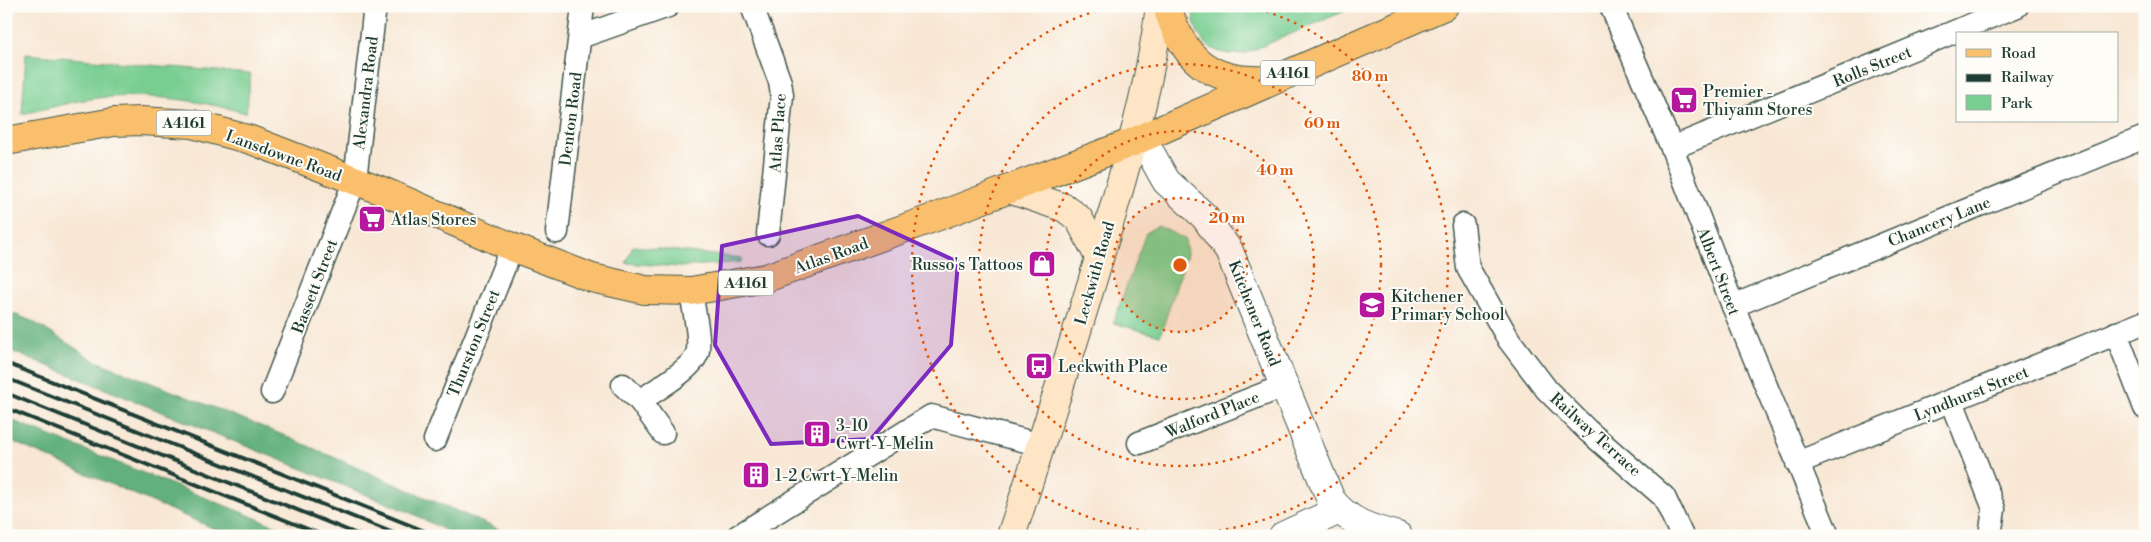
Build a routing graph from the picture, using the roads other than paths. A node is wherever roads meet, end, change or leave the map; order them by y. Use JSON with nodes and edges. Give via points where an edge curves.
{"nodes":[{"id":1,"x":375,"y":6,"type":"edge"},
{"id":2,"x":583,"y":6,"type":"edge"},
{"id":3,"x":668,"y":6,"type":"edge"},
{"id":4,"x":752,"y":6,"type":"edge"},
{"id":5,"x":1160,"y":6,"type":"edge"},
{"id":6,"x":1167,"y":6,"type":"edge"},
{"id":7,"x":1444,"y":6,"type":"edge"},
{"id":8,"x":1611,"y":6,"type":"edge"},
{"id":9,"x":2017,"y":6,"type":"edge"},
{"id":10,"x":580,"y":37,"type":"junction"},
{"id":11,"x":1275,"y":79,"type":"junction"},
{"id":12,"x":2145,"y":137,"type":"edge"},
{"id":13,"x":6,"y":141,"type":"edge"},
{"id":14,"x":1133,"y":142,"type":"junction"},
{"id":15,"x":1672,"y":148,"type":"junction"},
{"id":16,"x":355,"y":180,"type":"junction"},
{"id":17,"x":1009,"y":189,"type":"junction"},
{"id":18,"x":1463,"y":224,"type":"dead end"},
{"id":19,"x":557,"y":232,"type":"dead end"},
{"id":20,"x":768,"y":234,"type":"dead end"},
{"id":21,"x":512,"y":247,"type":"junction"},
{"id":22,"x":1099,"y":257,"type":"junction"},
{"id":23,"x":692,"y":291,"type":"junction"},
{"id":24,"x":1733,"y":306,"type":"junction"},
{"id":25,"x":2145,"y":322,"type":"edge"},
{"id":26,"x":2116,"y":334,"type":"junction"},
{"id":27,"x":623,"y":384,"type":"dead end"},
{"id":28,"x":1284,"y":386,"type":"junction"},
{"id":29,"x":272,"y":392,"type":"dead end"},
{"id":30,"x":640,"y":401,"type":"junction"},
{"id":31,"x":1952,"y":401,"type":"junction"},
{"id":32,"x":2145,"y":408,"type":"edge"},
{"id":33,"x":663,"y":433,"type":"dead end"},
{"id":34,"x":435,"y":440,"type":"dead end"},
{"id":35,"x":1139,"y":443,"type":"dead end"},
{"id":36,"x":1041,"y":445,"type":"junction"},
{"id":37,"x":1797,"y":464,"type":"junction"},
{"id":38,"x":1339,"y":510,"type":"junction"},
{"id":39,"x":738,"y":536,"type":"edge"},
{"id":40,"x":1012,"y":536,"type":"edge"},
{"id":41,"x":1283,"y":536,"type":"edge"},
{"id":42,"x":1398,"y":536,"type":"edge"},
{"id":43,"x":1682,"y":536,"type":"edge"},
{"id":44,"x":1828,"y":536,"type":"edge"},
{"id":45,"x":1990,"y":536,"type":"edge"}],
"edges":[{"from":1,"to":16,"type":"street","name":"Alexandra Road"},
{"from":2,"to":10,"type":"street","name":"Denton Road"},
{"from":3,"to":10,"type":"street"},
{"from":4,"to":20,"type":"street","name":"Atlas Place","via":[[782,95]]},
{"from":5,"to":14,"type":"main road","name":"Leckwith Road"},
{"from":6,"to":11,"type":"main road","via":[[1180,40],[1206,70],[1230,79]]},
{"from":7,"to":11,"type":"main road","number":"A4161"},
{"from":8,"to":15,"type":"street","name":"Albert Street"},
{"from":9,"to":15,"type":"street","name":"Rolls Street"},
{"from":10,"to":19,"type":"street","name":"Denton Road"},
{"from":11,"to":14,"type":"main road","number":"A4161"},
{"from":12,"to":24,"type":"street","name":"Chancery Lane"},
{"from":13,"to":16,"type":"main road","name":"Lansdowne Road","number":"A4161","via":[[83,126],[141,120],[192,124],[251,140]]},
{"from":14,"to":17,"type":"main road","name":"Atlas Road","number":"A4161"},
{"from":14,"to":22,"type":"main road","name":"Leckwith Road"},
{"from":14,"to":28,"type":"street","name":"Kitchener Road","via":[[1151,154],[1166,181],[1205,217],[1229,251]]},
{"from":15,"to":24,"type":"street","name":"Albert Street"},
{"from":16,"to":21,"type":"main road","name":"Atlas Road","number":"A4161"},
{"from":16,"to":29,"type":"street","name":"Bassett Street"},
{"from":17,"to":22,"type":"main road","via":[[1065,208],[1079,219]]},
{"from":17,"to":23,"type":"main road","name":"Atlas Road","number":"A4161","via":[[790,270],[748,283]]},
{"from":18,"to":43,"type":"street","name":"Railway Terrace","via":[[1468,268],[1508,340],[1547,390],[1664,498]]},
{"from":21,"to":23,"type":"main road","name":"Atlas Road","number":"A4161","via":[[592,278],[620,285],[645,290]]},
{"from":21,"to":34,"type":"street","name":"Thurston Street"},
{"from":22,"to":36,"type":"main road","name":"Leckwith Road"},
{"from":23,"to":30,"type":"street","via":[[698,343],[696,358],[680,374]]},
{"from":24,"to":37,"type":"street","name":"Albert Street"},
{"from":25,"to":26,"type":"street","name":"Lyndhurst Street"},
{"from":26,"to":31,"type":"street","name":"Lyndhurst Street"},
{"from":26,"to":32,"type":"street"},
{"from":27,"to":30,"type":"street"},
{"from":28,"to":35,"type":"street","name":"Walford Place"},
{"from":28,"to":38,"type":"street","name":"Kitchener Road","via":[[1325,490]]},
{"from":30,"to":33,"type":"street"},
{"from":31,"to":37,"type":"street","name":"Lyndhurst Street"},
{"from":31,"to":45,"type":"street","via":[[1994,509]]},
{"from":36,"to":39,"type":"street","via":[[931,416]]},
{"from":36,"to":40,"type":"main road","name":"Leckwith Road"},
{"from":37,"to":44,"type":"street","name":"Albert Street"},
{"from":38,"to":41,"type":"street"},
{"from":38,"to":42,"type":"street","name":"Kitchener Road","via":[[1360,525]]}]}
